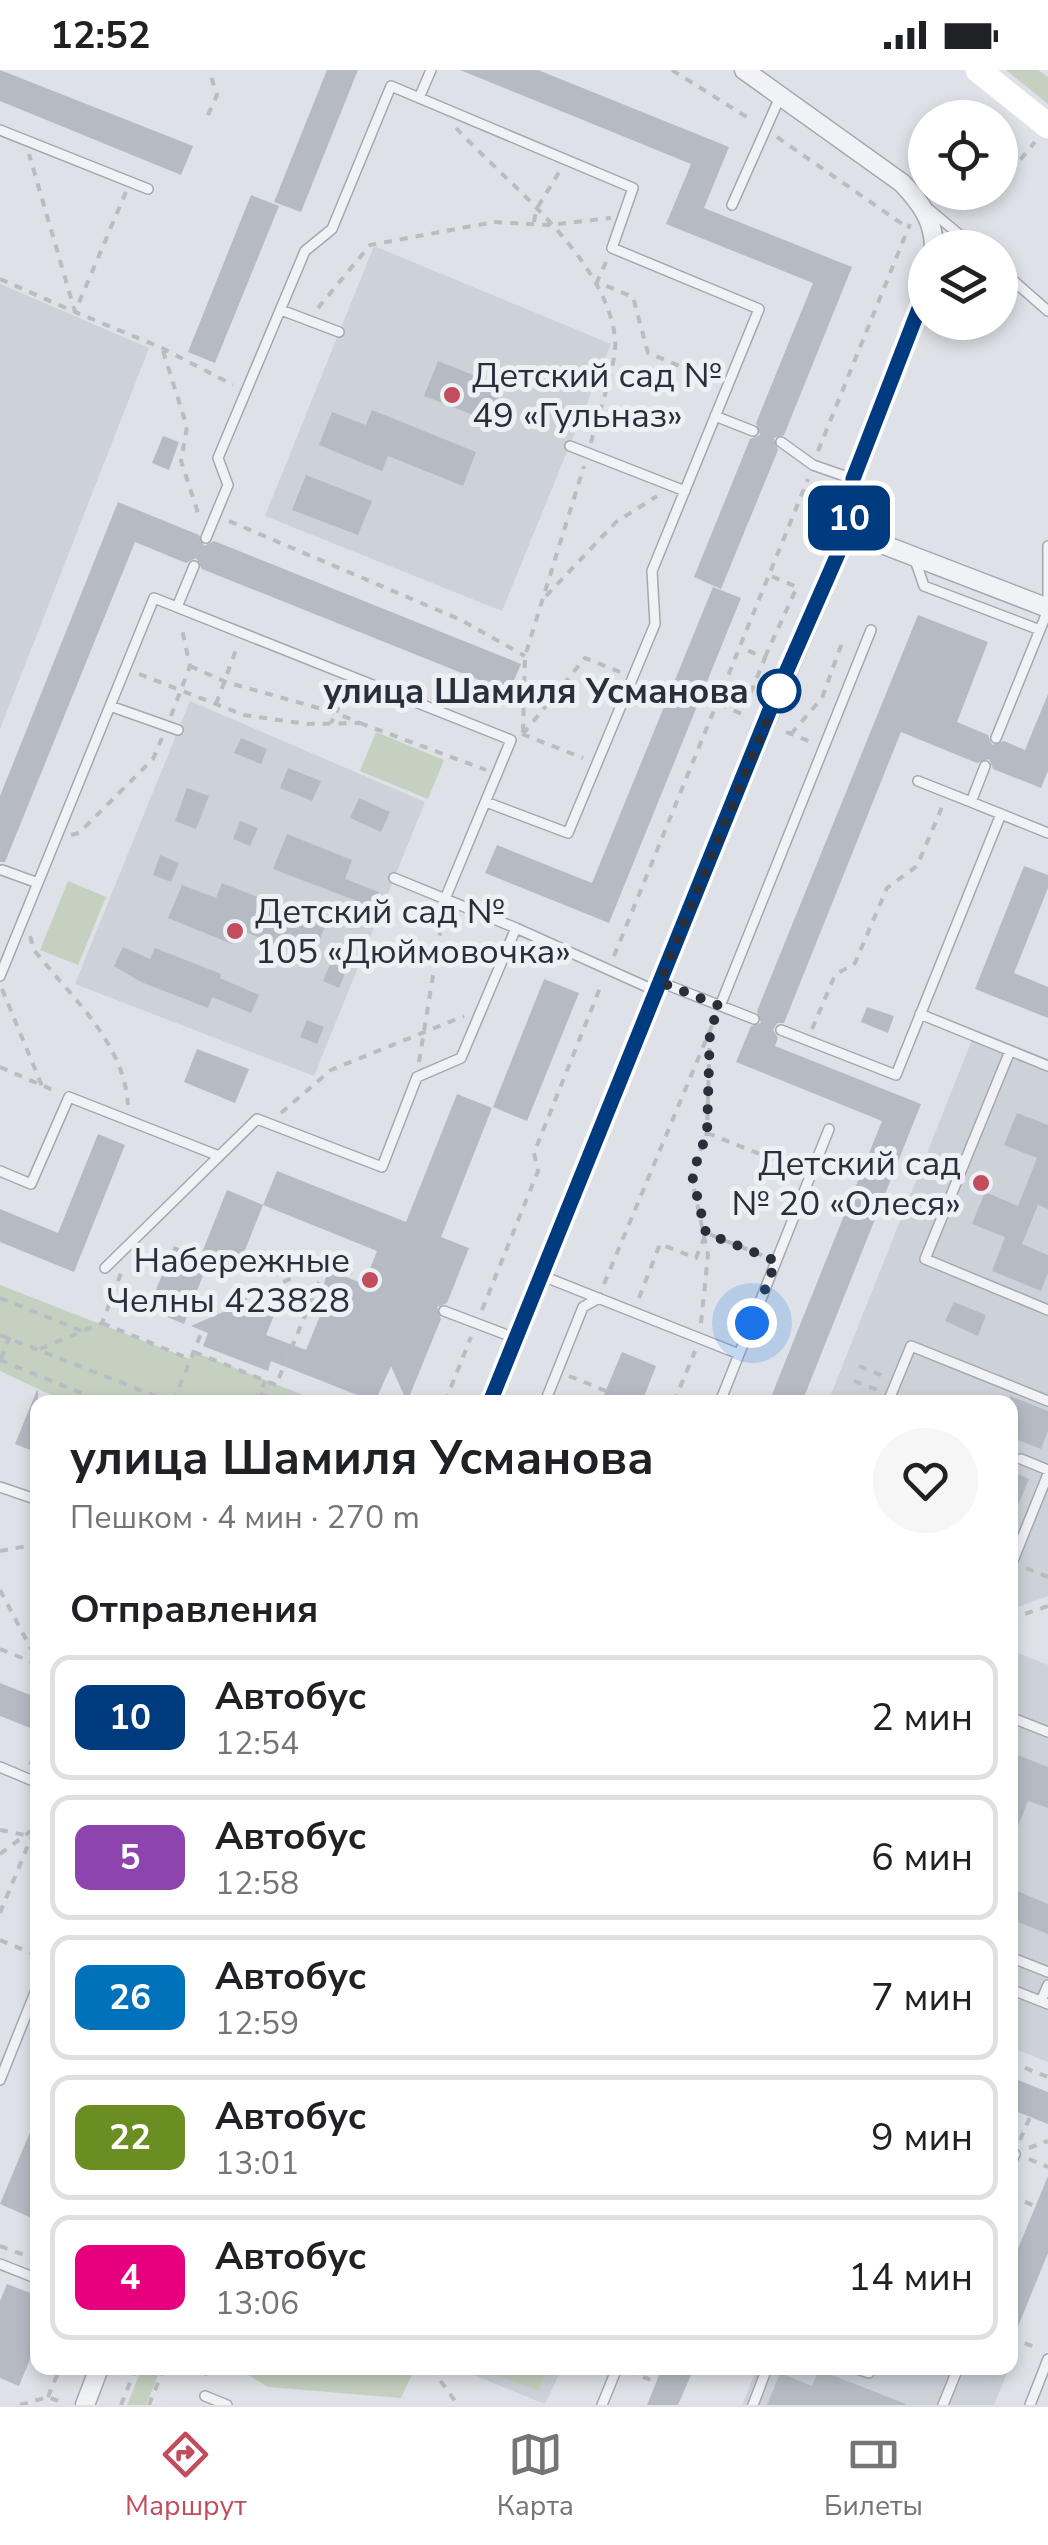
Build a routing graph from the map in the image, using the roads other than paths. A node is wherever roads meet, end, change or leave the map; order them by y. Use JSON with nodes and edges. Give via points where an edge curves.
{"nodes":[{"id":1,"x":430,"y":70,"type":"edge"},
{"id":2,"x":744,"y":70,"type":"edge"},
{"id":3,"x":978,"y":70,"type":"edge"},
{"id":4,"x":781,"y":95,"type":"junction"},
{"id":5,"x":419,"y":98,"type":"junction"},
{"id":6,"x":0,"y":130,"type":"edge"},
{"id":7,"x":1042,"y":134,"type":"edge"},
{"id":8,"x":908,"y":189,"type":"edge"},
{"id":9,"x":148,"y":190,"type":"dead end"},
{"id":10,"x":732,"y":205,"type":"dead end"},
{"id":11,"x":930,"y":210,"type":"edge"},
{"id":12,"x":954,"y":230,"type":"edge"},
{"id":13,"x":1018,"y":284,"type":"edge"},
{"id":14,"x":281,"y":310,"type":"junction"},
{"id":15,"x":1048,"y":310,"type":"edge"},
{"id":16,"x":339,"y":332,"type":"dead end"},
{"id":17,"x":908,"y":337,"type":"edge"},
{"id":18,"x":715,"y":416,"type":"junction"},
{"id":19,"x":753,"y":431,"type":"dead end"},
{"id":20,"x":780,"y":442,"type":"dead end"},
{"id":21,"x":570,"y":446,"type":"dead end"},
{"id":22,"x":853,"y":479,"type":"junction"},
{"id":23,"x":684,"y":491,"type":"junction"},
{"id":24,"x":848,"y":531,"type":"junction"},
{"id":25,"x":206,"y":538,"type":"road end"},
{"id":26,"x":1048,"y":546,"type":"edge"},
{"id":27,"x":914,"y":555,"type":"junction"},
{"id":28,"x":194,"y":566,"type":"dead end"},
{"id":29,"x":1048,"y":596,"type":"edge"},
{"id":30,"x":177,"y":607,"type":"junction"},
{"id":31,"x":1048,"y":608,"type":"edge"},
{"id":32,"x":871,"y":630,"type":"dead end"},
{"id":33,"x":1040,"y":630,"type":"junction"},
{"id":34,"x":110,"y":706,"type":"junction"},
{"id":35,"x":178,"y":730,"type":"dead end"},
{"id":36,"x":996,"y":738,"type":"dead end"},
{"id":37,"x":985,"y":766,"type":"dead end"},
{"id":38,"x":918,"y":781,"type":"dead end"},
{"id":39,"x":486,"y":802,"type":"junction"},
{"id":40,"x":971,"y":802,"type":"junction"},
{"id":41,"x":1001,"y":814,"type":"junction"},
{"id":42,"x":1048,"y":833,"type":"edge"},
{"id":43,"x":2,"y":870,"type":"edge"},
{"id":44,"x":394,"y":878,"type":"dead end"},
{"id":45,"x":38,"y":884,"type":"junction"},
{"id":46,"x":445,"y":899,"type":"junction"},
{"id":47,"x":516,"y":928,"type":"junction"},
{"id":48,"x":0,"y":980,"type":"edge"},
{"id":49,"x":658,"y":987,"type":"junction"},
{"id":50,"x":720,"y":1006,"type":"junction"},
{"id":51,"x":920,"y":1014,"type":"junction"},
{"id":52,"x":754,"y":1019,"type":"dead end"},
{"id":53,"x":782,"y":1030,"type":"dead end"},
{"id":54,"x":1010,"y":1051,"type":"junction"},
{"id":55,"x":1048,"y":1066,"type":"edge"},
{"id":56,"x":830,"y":1129,"type":"dead end"},
{"id":57,"x":219,"y":1156,"type":"junction"},
{"id":58,"x":0,"y":1171,"type":"edge"},
{"id":59,"x":106,"y":1268,"type":"dead end"},
{"id":60,"x":540,"y":1275,"type":"junction"},
{"id":61,"x":599,"y":1298,"type":"junction"},
{"id":62,"x":1048,"y":1310,"type":"edge"},
{"id":63,"x":444,"y":1311,"type":"dead end"},
{"id":64,"x":515,"y":1338,"type":"junction"},
{"id":65,"x":739,"y":1354,"type":"junction"},
{"id":66,"x":493,"y":1395,"type":"edge"},
{"id":67,"x":548,"y":1395,"type":"edge"},
{"id":68,"x":723,"y":1395,"type":"edge"},
{"id":69,"x":891,"y":1395,"type":"edge"},
{"id":70,"x":1048,"y":1401,"type":"edge"},
{"id":71,"x":1021,"y":1459,"type":"dead end"},
{"id":72,"x":1048,"y":1472,"type":"edge"},
{"id":73,"x":0,"y":1488,"type":"edge"},
{"id":74,"x":30,"y":1497,"type":"edge"},
{"id":75,"x":1018,"y":1540,"type":"edge"},
{"id":76,"x":1018,"y":1720,"type":"edge"},
{"id":77,"x":1048,"y":1732,"type":"edge"},
{"id":78,"x":0,"y":1767,"type":"edge"},
{"id":79,"x":30,"y":1779,"type":"edge"},
{"id":80,"x":1018,"y":1960,"type":"edge"},
{"id":81,"x":1048,"y":1972,"type":"edge"},
{"id":82,"x":1048,"y":1985,"type":"edge"},
{"id":83,"x":1018,"y":1992,"type":"edge"},
{"id":84,"x":1045,"y":2003,"type":"edge"},
{"id":85,"x":30,"y":2004,"type":"edge"},
{"id":86,"x":0,"y":2080,"type":"edge"},
{"id":87,"x":0,"y":2264,"type":"edge"},
{"id":88,"x":30,"y":2276,"type":"edge"},
{"id":89,"x":1048,"y":2356,"type":"edge"},
{"id":90,"x":97,"y":2375,"type":"edge"},
{"id":91,"x":615,"y":2375,"type":"edge"},
{"id":92,"x":765,"y":2375,"type":"edge"},
{"id":93,"x":955,"y":2375,"type":"edge"},
{"id":94,"x":205,"y":2396,"type":"dead end"},
{"id":95,"x":85,"y":2405,"type":"edge"},
{"id":96,"x":227,"y":2405,"type":"edge"},
{"id":97,"x":602,"y":2405,"type":"edge"},
{"id":98,"x":752,"y":2405,"type":"edge"},
{"id":99,"x":943,"y":2405,"type":"edge"},
{"id":100,"x":1030,"y":2405,"type":"edge"}],
"edges":[{"from":1,"to":5,"type":"lane"},
{"from":2,"to":4,"type":"street"},
{"from":3,"to":7,"type":"main road"},
{"from":4,"to":8,"type":"street"},
{"from":4,"to":10,"type":"lane"},
{"from":5,"to":14,"type":"lane","via":[[391,86],[332,229],[305,251]]},
{"from":5,"to":18,"type":"lane","via":[[633,188],[612,248],[759,309]]},
{"from":6,"to":9,"type":"lane"},
{"from":11,"to":12,"type":"lane"},
{"from":13,"to":15,"type":"lane"},
{"from":14,"to":16,"type":"lane"},
{"from":14,"to":25,"type":"lane","via":[[218,458],[228,485]]},
{"from":17,"to":22,"type":"street"},
{"from":18,"to":19,"type":"lane"},
{"from":18,"to":23,"type":"lane"},
{"from":20,"to":22,"type":"lane","via":[[813,465]]},
{"from":21,"to":23,"type":"lane"},
{"from":22,"to":24,"type":"street"},
{"from":23,"to":39,"type":"lane","via":[[652,570],[655,624],[568,834]]},
{"from":24,"to":27,"type":"street"},
{"from":24,"to":49,"type":"street"},
{"from":26,"to":29,"type":"lane"},
{"from":27,"to":31,"type":"street"},
{"from":27,"to":33,"type":"lane","via":[[924,586]]},
{"from":28,"to":30,"type":"lane"},
{"from":30,"to":34,"type":"lane","via":[[154,598]]},
{"from":30,"to":39,"type":"lane","via":[[511,740]]},
{"from":31,"to":33,"type":"lane"},
{"from":32,"to":50,"type":"lane"},
{"from":33,"to":36,"type":"lane"},
{"from":34,"to":35,"type":"lane"},
{"from":34,"to":45,"type":"lane"},
{"from":37,"to":40,"type":"lane"},
{"from":38,"to":40,"type":"lane"},
{"from":39,"to":46,"type":"lane"},
{"from":40,"to":41,"type":"lane"},
{"from":41,"to":42,"type":"lane"},
{"from":41,"to":51,"type":"lane"},
{"from":43,"to":45,"type":"lane"},
{"from":44,"to":46,"type":"lane"},
{"from":45,"to":48,"type":"lane"},
{"from":46,"to":47,"type":"lane"},
{"from":47,"to":49,"type":"lane"},
{"from":47,"to":57,"type":"lane","via":[[461,1058],[417,1077],[382,1168],[257,1120]]},
{"from":49,"to":50,"type":"lane"},
{"from":49,"to":60,"type":"street"},
{"from":50,"to":52,"type":"lane"},
{"from":51,"to":53,"type":"lane","via":[[896,1075]]},
{"from":51,"to":54,"type":"lane"},
{"from":54,"to":55,"type":"lane"},
{"from":54,"to":62,"type":"lane","via":[[925,1259]]},
{"from":56,"to":65,"type":"lane"},
{"from":57,"to":58,"type":"lane","via":[[68,1096],[31,1184]]},
{"from":57,"to":59,"type":"lane"},
{"from":60,"to":61,"type":"lane"},
{"from":60,"to":64,"type":"street"},
{"from":61,"to":65,"type":"lane"},
{"from":61,"to":67,"type":"lane","via":[[583,1307]]},
{"from":63,"to":64,"type":"lane"},
{"from":64,"to":66,"type":"street"},
{"from":65,"to":68,"type":"lane"},
{"from":69,"to":70,"type":"lane","via":[[911,1346]]},
{"from":71,"to":72,"type":"lane"},
{"from":72,"to":75,"type":"lane"},
{"from":73,"to":74,"type":"lane"},
{"from":76,"to":77,"type":"lane"},
{"from":78,"to":79,"type":"lane"},
{"from":80,"to":81,"type":"lane"},
{"from":82,"to":84,"type":"lane"},
{"from":83,"to":84,"type":"lane"},
{"from":85,"to":86,"type":"lane"},
{"from":87,"to":88,"type":"lane"},
{"from":89,"to":100,"type":"lane"},
{"from":90,"to":95,"type":"street"},
{"from":91,"to":97,"type":"lane"},
{"from":92,"to":98,"type":"lane"},
{"from":93,"to":99,"type":"lane"},
{"from":94,"to":96,"type":"lane"}]}
